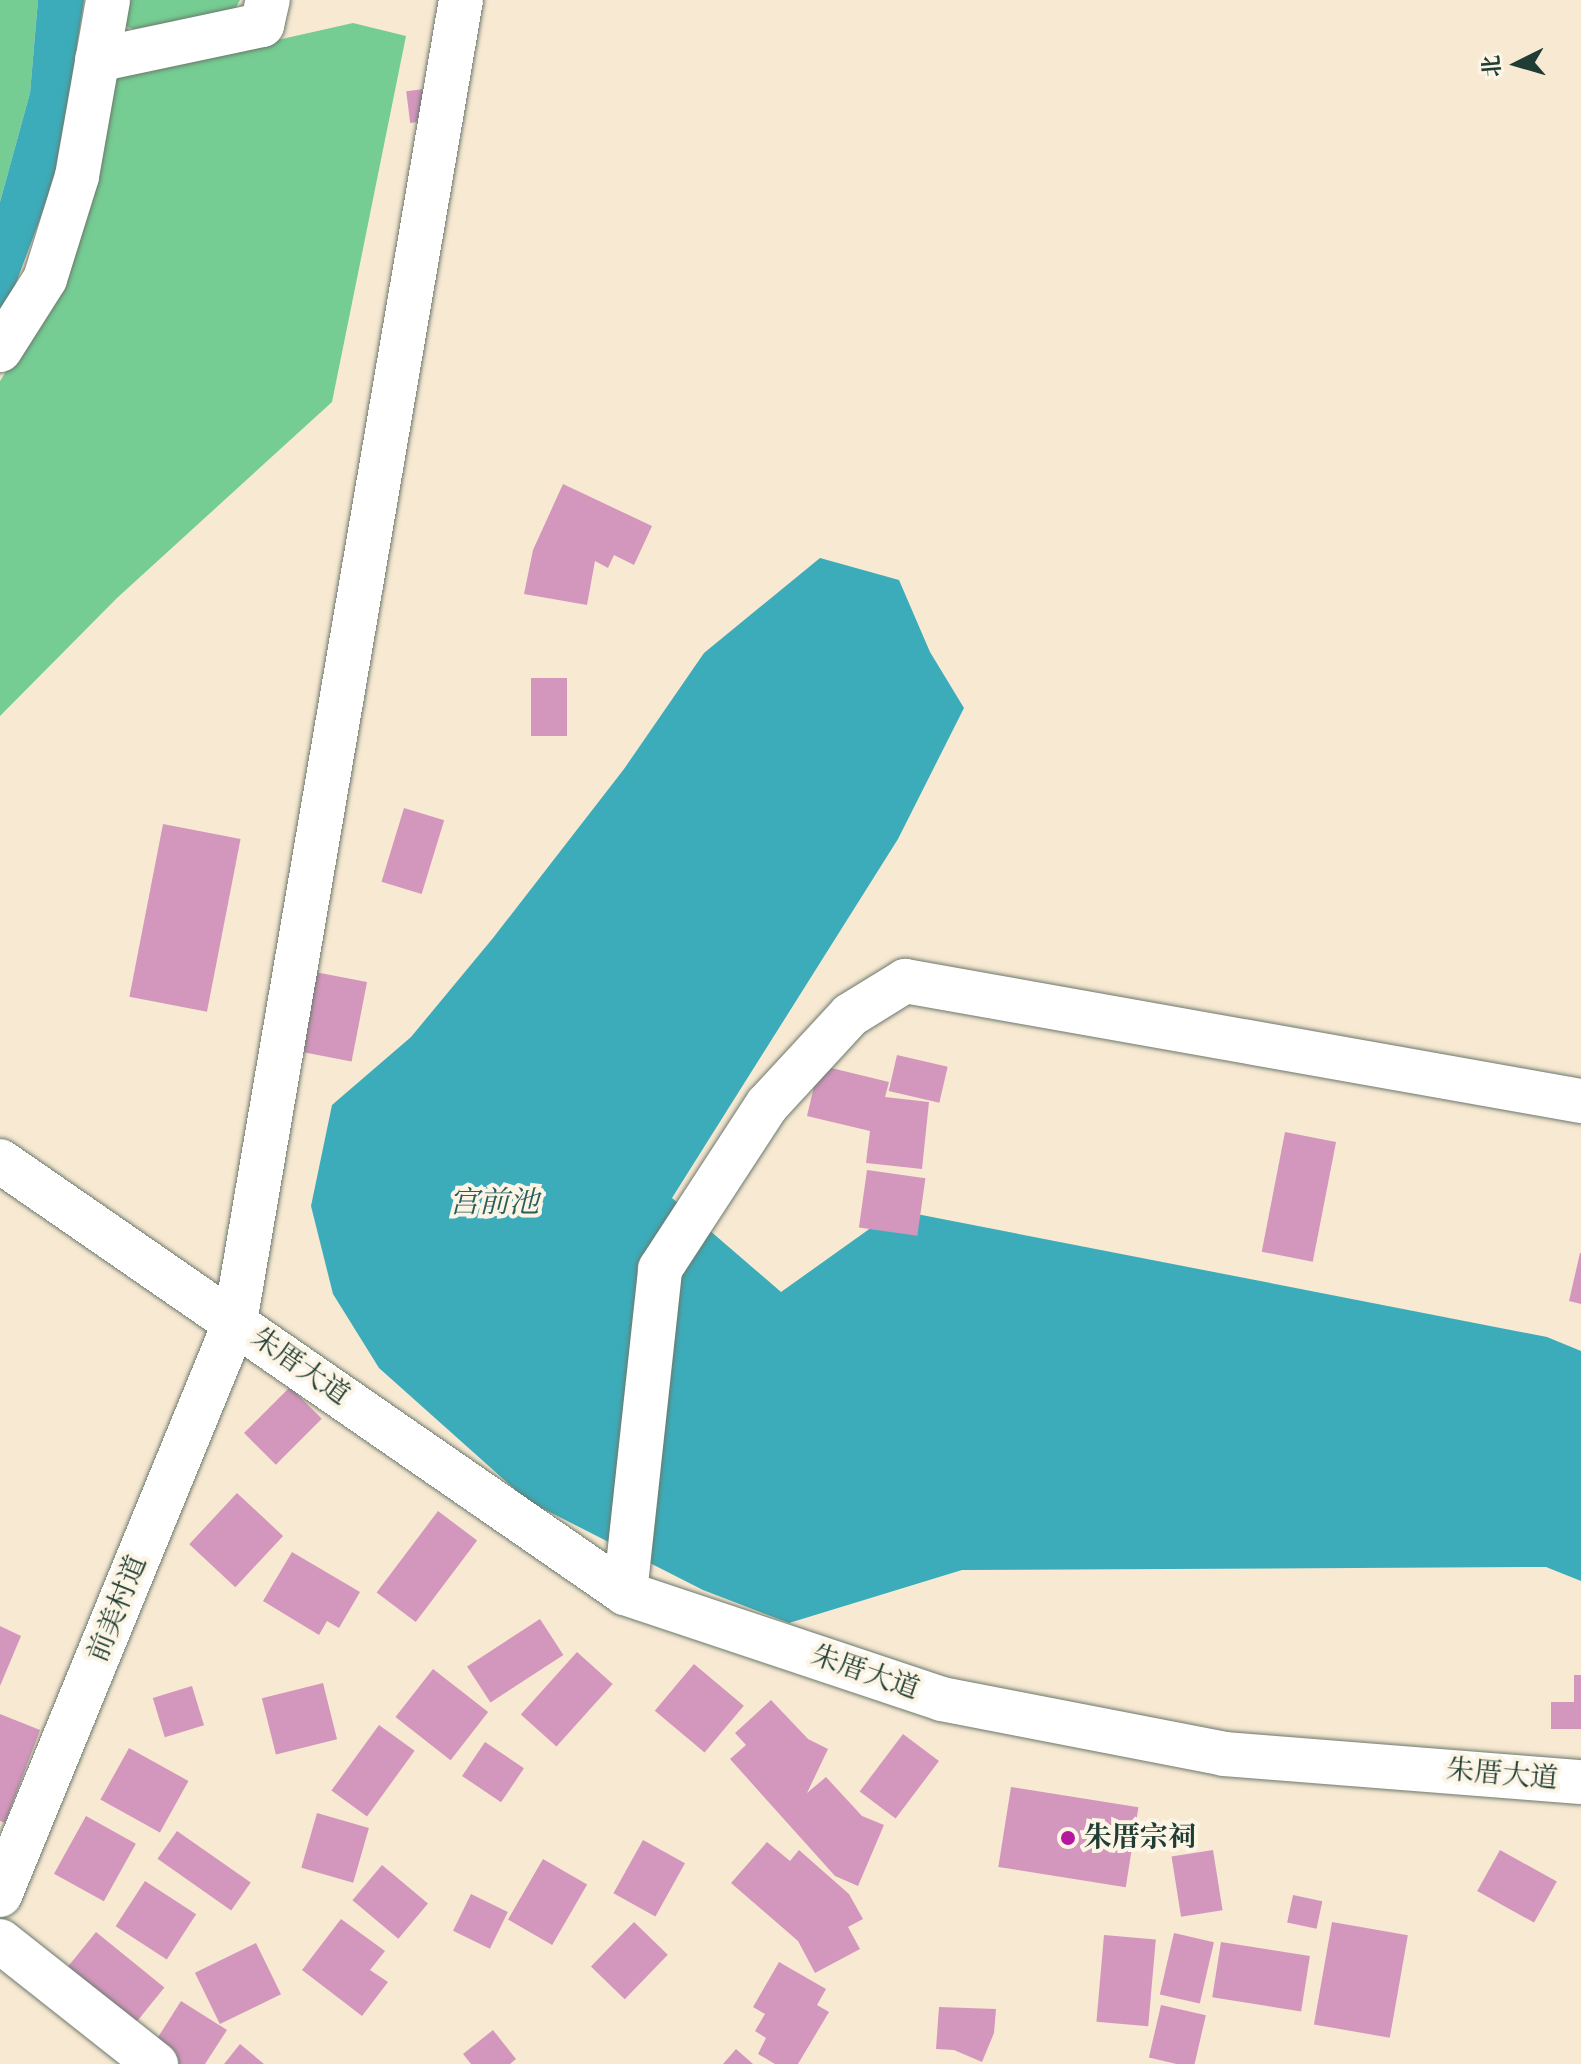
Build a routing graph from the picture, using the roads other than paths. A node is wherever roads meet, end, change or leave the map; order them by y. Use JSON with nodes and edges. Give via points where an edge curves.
{"nodes":[{"id":1,"x":108,"y":0,"type":"edge"},
{"id":2,"x":268,"y":0,"type":"edge"},
{"id":3,"x":461,"y":0,"type":"edge"},
{"id":4,"x":97,"y":60,"type":"junction"},
{"id":5,"x":6,"y":326,"type":"edge"},
{"id":6,"x":1581,"y":1101,"type":"edge"},
{"id":7,"x":0,"y":1161,"type":"edge"},
{"id":8,"x":235,"y":1322,"type":"junction"},
{"id":9,"x":625,"y":1593,"type":"junction"},
{"id":10,"x":1581,"y":1782,"type":"edge"},
{"id":11,"x":0,"y":1895,"type":"edge"},
{"id":12,"x":0,"y":1941,"type":"edge"},
{"id":13,"x":156,"y":2064,"type":"edge"}],
"edges":[{"from":1,"to":4,"type":"street"},
{"from":2,"to":4,"type":"street","via":[[262,25]]},
{"from":3,"to":8,"type":"street","name":"前美村道"},
{"from":4,"to":5,"type":"street","via":[[77,176],[45,279]]},
{"from":6,"to":9,"type":"street","via":[[905,981],[850,1015],[767,1105],[660,1269]]},
{"from":7,"to":8,"type":"street","name":"朱厝大道"},
{"from":8,"to":9,"type":"street","name":"朱厝大道"},
{"from":8,"to":11,"type":"street","name":"前美村道"},
{"from":9,"to":10,"type":"street","name":"朱厝大道","via":[[942,1699],[1224,1754]]},
{"from":12,"to":13,"type":"street"}]}
